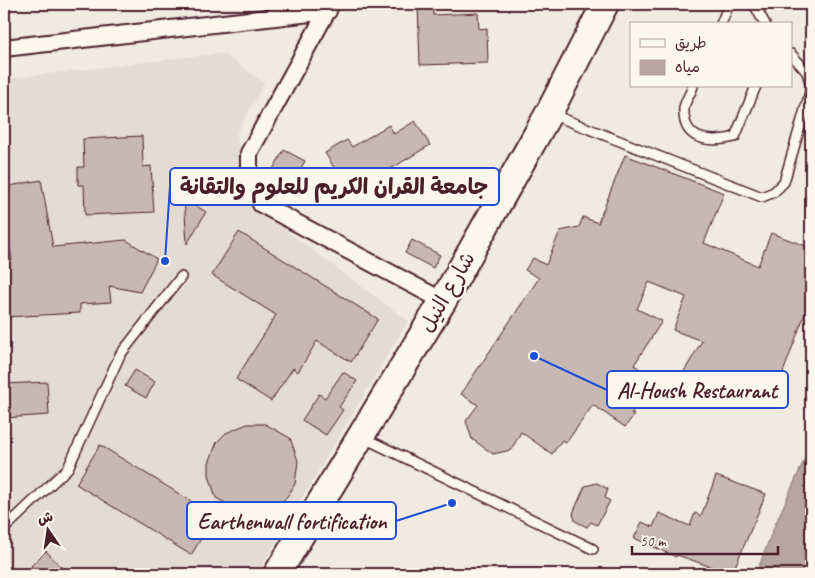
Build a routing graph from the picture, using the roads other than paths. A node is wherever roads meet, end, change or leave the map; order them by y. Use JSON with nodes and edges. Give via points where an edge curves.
{"nodes":[{"id":1,"x":605,"y":4,"type":"edge"},
{"id":2,"x":729,"y":4,"type":"edge"},
{"id":3,"x":754,"y":4,"type":"edge"},
{"id":4,"x":330,"y":7,"type":"edge"},
{"id":5,"x":722,"y":22,"type":"edge"},
{"id":6,"x":764,"y":22,"type":"edge"},
{"id":7,"x":4,"y":48,"type":"edge"},
{"id":8,"x":792,"y":55,"type":"edge"},
{"id":9,"x":693,"y":88,"type":"edge"},
{"id":10,"x":755,"y":88,"type":"edge"},
{"id":11,"x":811,"y":88,"type":"edge"},
{"id":12,"x":548,"y":113,"type":"junction"},
{"id":13,"x":182,"y":277,"type":"dead end"},
{"id":14,"x":443,"y":301,"type":"junction"},
{"id":15,"x":360,"y":436,"type":"junction"},
{"id":16,"x":4,"y":529,"type":"edge"},
{"id":17,"x":593,"y":548,"type":"dead end"},
{"id":18,"x":277,"y":574,"type":"edge"}],
"edges":[{"from":1,"to":12,"type":"main road","name":"شارع النيل"},
{"from":2,"to":5,"type":"lane"},
{"from":3,"to":6,"type":"lane"},
{"from":4,"to":7,"type":"street"},
{"from":4,"to":14,"type":"street","via":[[249,153],[249,176],[261,204]]},
{"from":8,"to":11,"type":"lane","via":[[807,72]]},
{"from":9,"to":10,"type":"lane","via":[[684,107],[686,122],[692,133],[703,140],[717,142],[736,137]]},
{"from":11,"to":12,"type":"lane","via":[[784,182],[774,192],[762,197]]},
{"from":12,"to":14,"type":"main road","name":"شارع النيل"},
{"from":13,"to":16,"type":"lane","via":[[120,355],[68,468]]},
{"from":14,"to":15,"type":"main road","name":"شارع النيل"},
{"from":15,"to":17,"type":"lane"},
{"from":15,"to":18,"type":"main road","name":"شارع النيل"}]}
